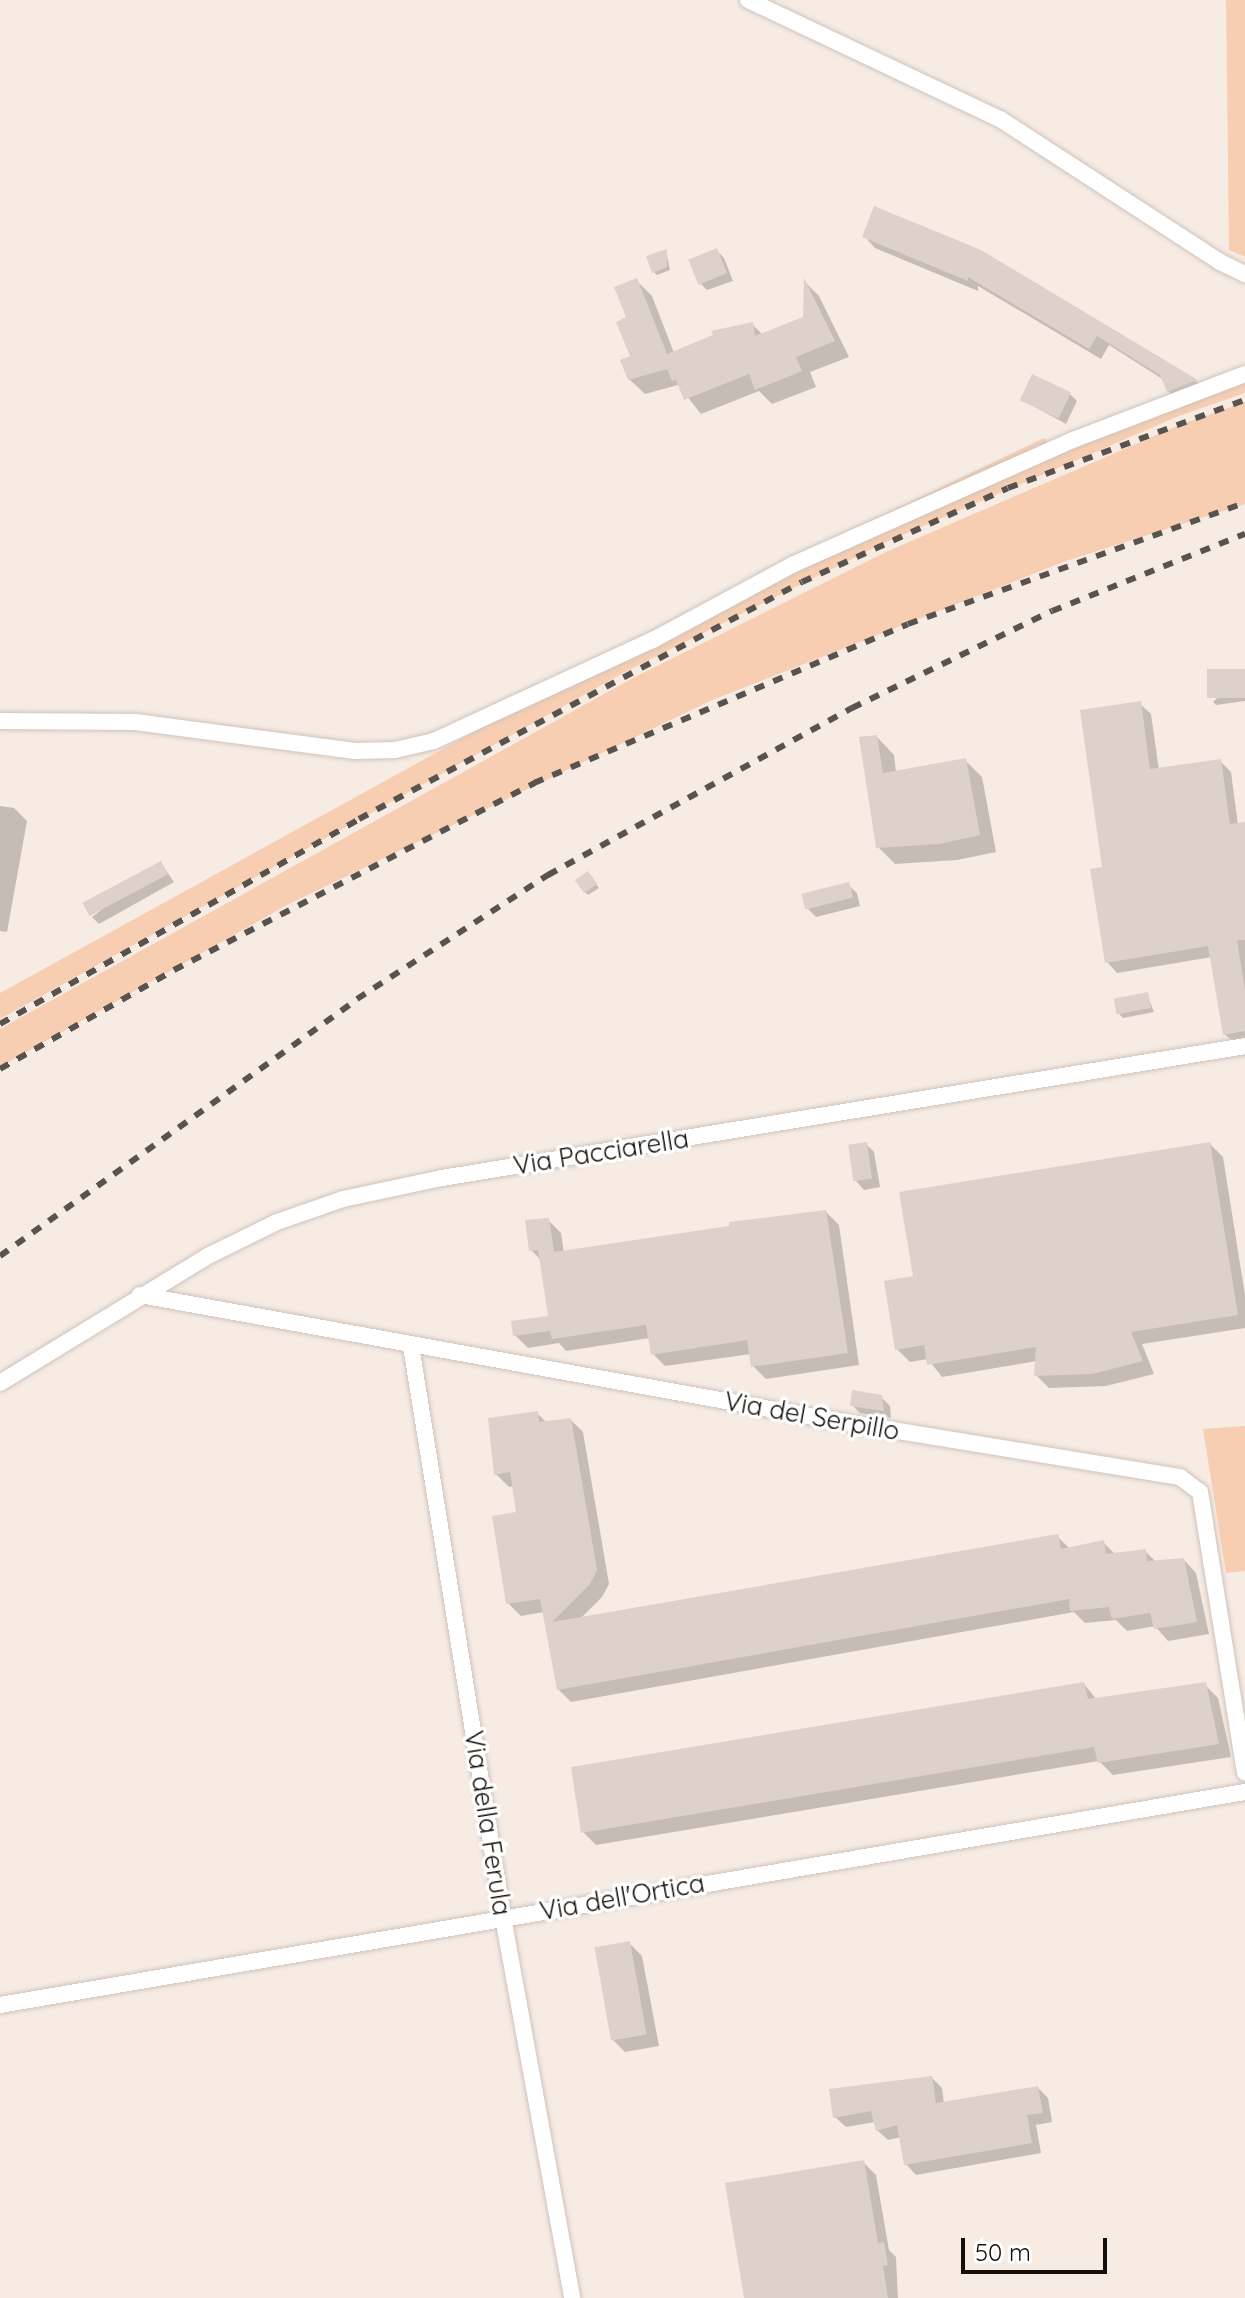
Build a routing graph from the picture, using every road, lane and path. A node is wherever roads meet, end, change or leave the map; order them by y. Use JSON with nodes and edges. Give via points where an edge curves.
{"nodes":[{"id":1,"x":748,"y":0,"type":"edge"},
{"id":2,"x":1245,"y":274,"type":"edge"},
{"id":3,"x":1245,"y":374,"type":"edge"},
{"id":4,"x":0,"y":721,"type":"edge"},
{"id":5,"x":1245,"y":1046,"type":"edge"},
{"id":6,"x":140,"y":1295,"type":"junction"},
{"id":7,"x":411,"y":1346,"type":"junction"},
{"id":8,"x":0,"y":1383,"type":"edge"},
{"id":9,"x":1245,"y":1772,"type":"edge"},
{"id":10,"x":1245,"y":1792,"type":"edge"},
{"id":11,"x":503,"y":1917,"type":"junction"},
{"id":12,"x":0,"y":2005,"type":"edge"},
{"id":13,"x":572,"y":2298,"type":"edge"}],
"edges":[{"from":1,"to":2,"type":"street","via":[[1000,119]]},
{"from":3,"to":4,"type":"street","via":[[1073,440],[806,558],[653,640],[434,741],[395,750],[355,751],[135,722]]},
{"from":5,"to":6,"type":"street","name":"Via Pacciarella","via":[[442,1178],[343,1199],[277,1222]]},
{"from":6,"to":7,"type":"street","name":"Via del Serpillo"},
{"from":6,"to":8,"type":"street","name":"Via Pacciarella"},
{"from":7,"to":9,"type":"street","name":"Via del Serpillo","via":[[1180,1477],[1200,1492]]},
{"from":7,"to":11,"type":"street","name":"Via della Ferula"},
{"from":10,"to":11,"type":"street","name":"Via dell'Ortica"},
{"from":11,"to":12,"type":"street","name":"Via dell'Ortica"},
{"from":11,"to":13,"type":"street","name":"Via della Ferula"}]}
